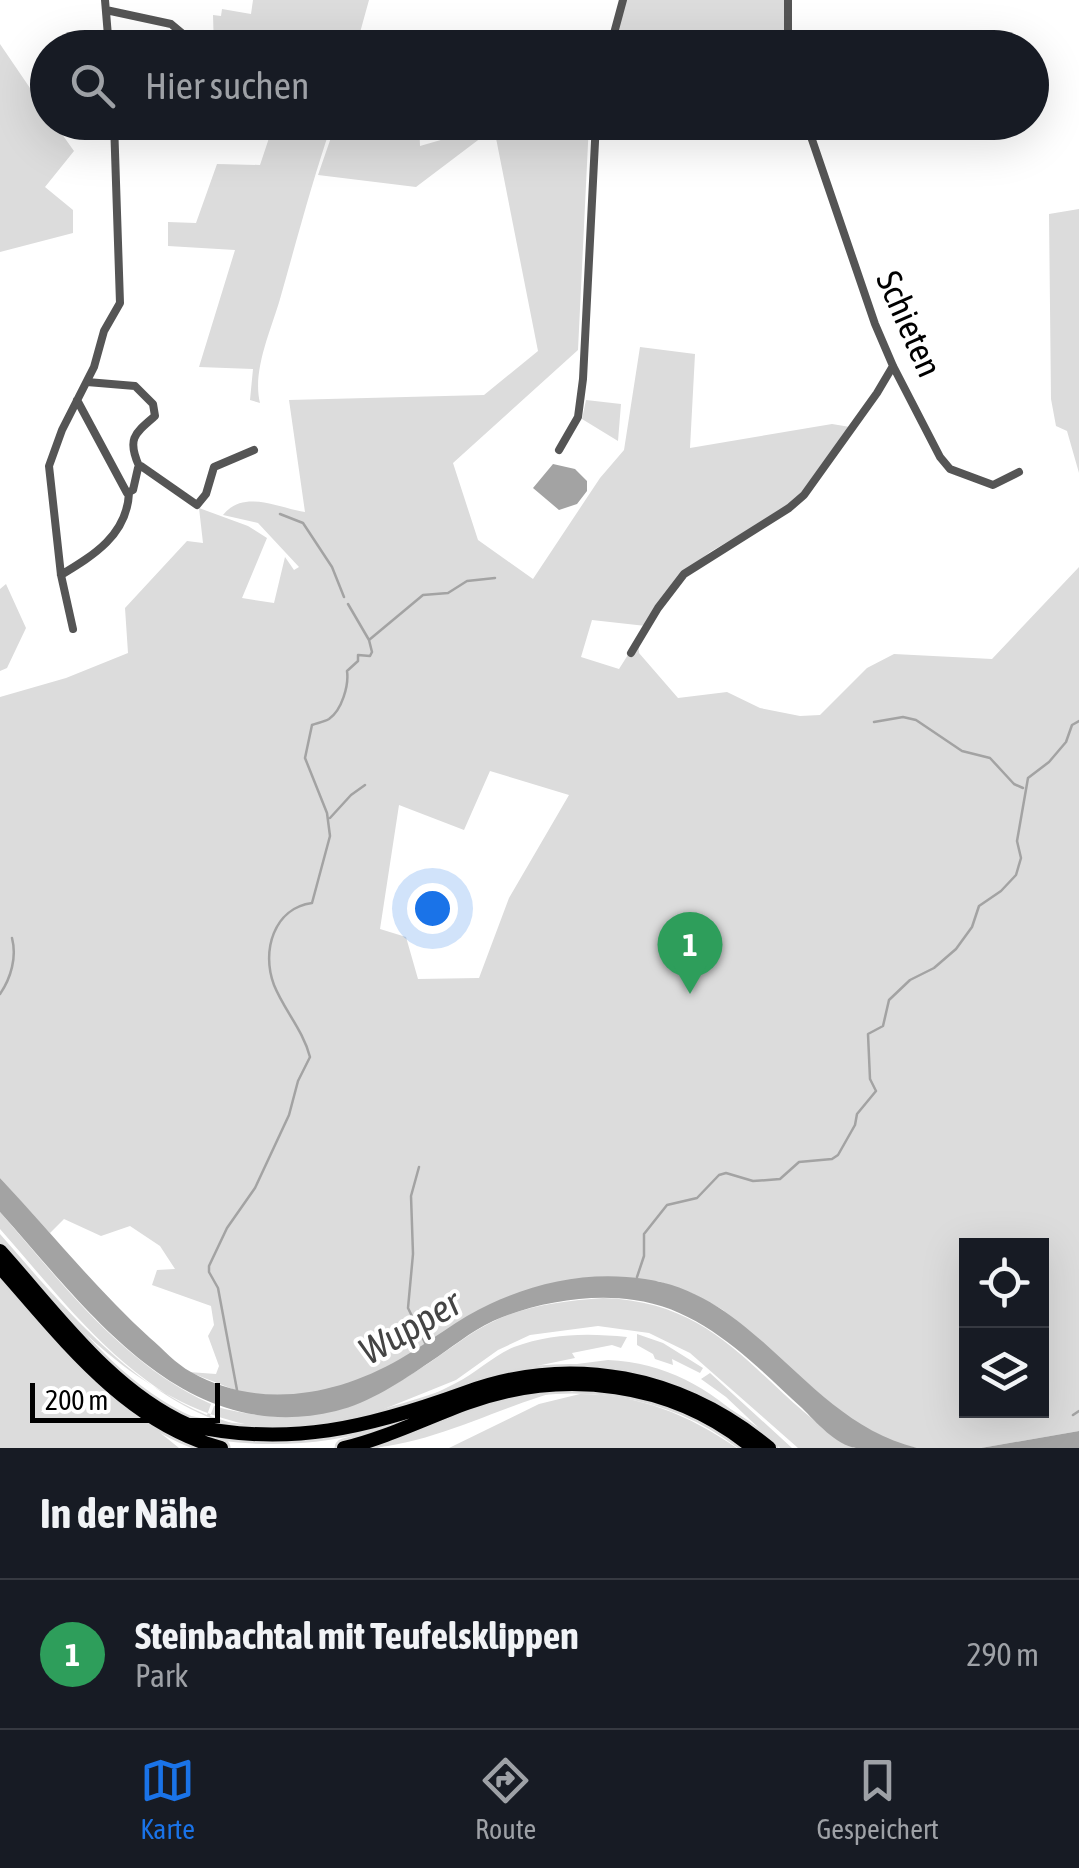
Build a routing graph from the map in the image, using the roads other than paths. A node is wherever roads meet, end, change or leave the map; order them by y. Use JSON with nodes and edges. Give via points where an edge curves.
{"nodes":[{"id":1,"x":105,"y":0,"type":"edge"},
{"id":2,"x":623,"y":0,"type":"edge"},
{"id":3,"x":788,"y":0,"type":"edge"},
{"id":4,"x":106,"y":10,"type":"junction"},
{"id":5,"x":108,"y":30,"type":"edge"},
{"id":6,"x":179,"y":30,"type":"edge"},
{"id":7,"x":615,"y":30,"type":"edge"},
{"id":8,"x":788,"y":30,"type":"edge"},
{"id":9,"x":115,"y":140,"type":"edge"},
{"id":10,"x":595,"y":140,"type":"edge"},
{"id":11,"x":812,"y":140,"type":"edge"},
{"id":12,"x":893,"y":366,"type":"junction"},
{"id":13,"x":87,"y":382,"type":"junction"},
{"id":14,"x":77,"y":400,"type":"junction"},
{"id":15,"x":254,"y":450,"type":"dead end"},
{"id":16,"x":559,"y":450,"type":"dead end"},
{"id":17,"x":139,"y":466,"type":"junction"},
{"id":18,"x":1020,"y":472,"type":"dead end"},
{"id":19,"x":130,"y":493,"type":"junction"},
{"id":20,"x":61,"y":575,"type":"junction"},
{"id":21,"x":72,"y":630,"type":"dead end"},
{"id":22,"x":631,"y":653,"type":"dead end"},
{"id":23,"x":0,"y":1251,"type":"edge"},
{"id":24,"x":0,"y":1267,"type":"edge"},
{"id":25,"x":221,"y":1448,"type":"edge"},
{"id":26,"x":344,"y":1448,"type":"edge"},
{"id":27,"x":752,"y":1448,"type":"edge"},
{"id":28,"x":769,"y":1448,"type":"edge"}],
"edges":[{"from":1,"to":4,"type":"street"},
{"from":2,"to":7,"type":"street"},
{"from":3,"to":8,"type":"street"},
{"from":4,"to":5,"type":"street"},
{"from":4,"to":6,"type":"street"},
{"from":9,"to":13,"type":"street","via":[[121,296]]},
{"from":10,"to":16,"type":"street","via":[[583,379],[578,416]]},
{"from":11,"to":12,"type":"street","name":"Schieten"},
{"from":12,"to":18,"type":"street","name":"Schieten","via":[[947,467],[993,485]]},
{"from":12,"to":22,"type":"street","via":[[804,495],[684,574]]},
{"from":13,"to":14,"type":"street"},
{"from":13,"to":17,"type":"street","via":[[134,386],[154,404],[155,416],[133,439]]},
{"from":14,"to":19,"type":"street"},
{"from":14,"to":20,"type":"street","via":[[48,471]]},
{"from":15,"to":17,"type":"street","via":[[214,467],[197,505]]},
{"from":17,"to":19,"type":"street"},
{"from":19,"to":20,"type":"street","via":[[121,526]]},
{"from":20,"to":21,"type":"street"},
{"from":23,"to":28,"type":"highway","via":[[118,1378],[164,1413],[217,1436],[278,1445],[325,1441],[494,1384],[566,1372],[631,1378],[685,1395]]},
{"from":24,"to":25,"type":"highway","via":[[129,1402],[169,1428]]},
{"from":26,"to":27,"type":"highway","via":[[496,1394],[568,1383],[652,1394],[705,1416]]}]}
